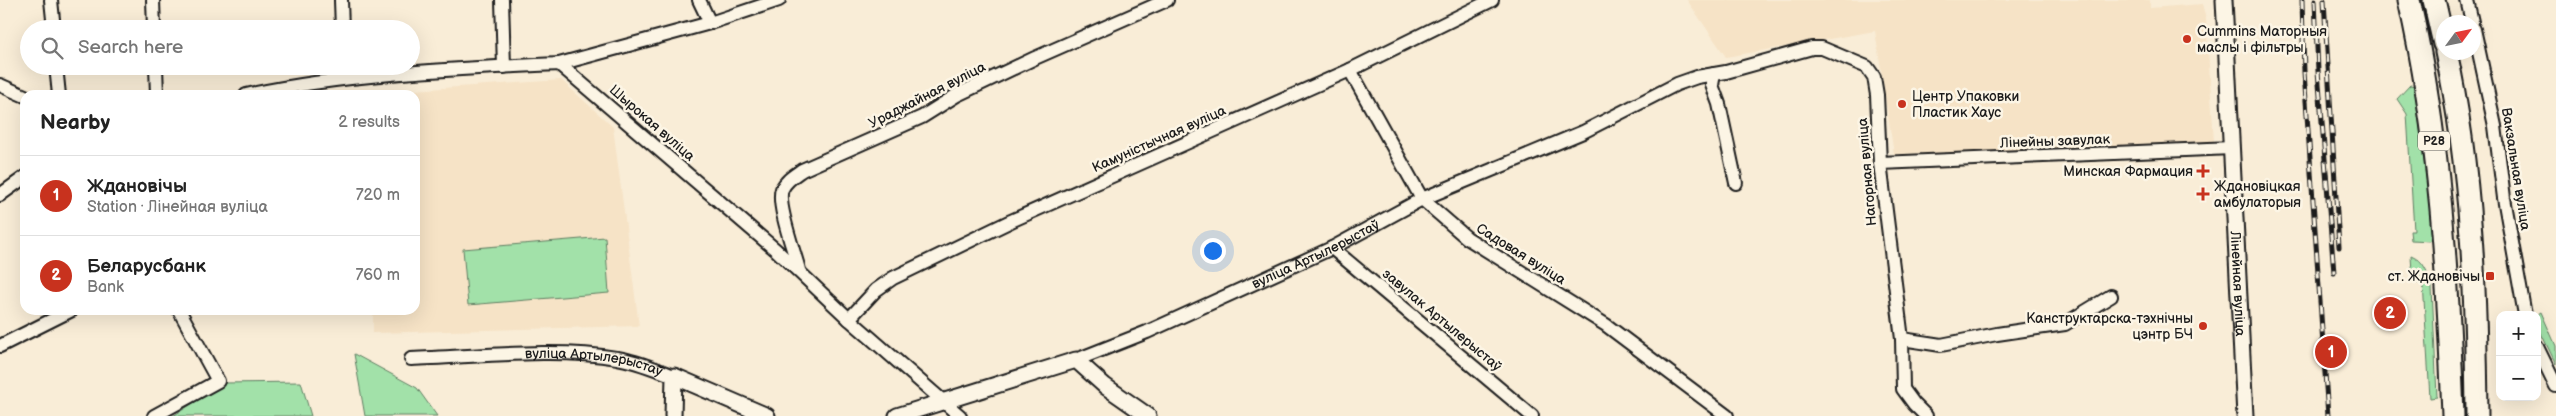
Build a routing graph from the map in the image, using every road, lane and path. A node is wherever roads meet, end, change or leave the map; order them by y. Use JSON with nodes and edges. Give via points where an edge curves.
{"nodes":[{"id":1,"x":52,"y":0,"type":"edge"},
{"id":2,"x":153,"y":0,"type":"edge"},
{"id":3,"x":341,"y":0,"type":"edge"},
{"id":4,"x":502,"y":0,"type":"edge"},
{"id":5,"x":698,"y":0,"type":"edge"},
{"id":6,"x":779,"y":0,"type":"edge"},
{"id":7,"x":1167,"y":0,"type":"edge"},
{"id":8,"x":1492,"y":0,"type":"edge"},
{"id":9,"x":2224,"y":0,"type":"edge"},
{"id":10,"x":2409,"y":0,"type":"edge"},
{"id":11,"x":2434,"y":0,"type":"edge"},
{"id":12,"x":2469,"y":1,"type":"edge"},
{"id":13,"x":2437,"y":15,"type":"edge"},
{"id":14,"x":2471,"y":15,"type":"edge"},
{"id":15,"x":53,"y":20,"type":"edge"},
{"id":16,"x":154,"y":20,"type":"edge"},
{"id":17,"x":342,"y":20,"type":"edge"},
{"id":18,"x":710,"y":23,"type":"junction"},
{"id":19,"x":2448,"y":60,"type":"edge"},
{"id":20,"x":2481,"y":60,"type":"edge"},
{"id":21,"x":560,"y":64,"type":"junction"},
{"id":22,"x":504,"y":67,"type":"junction"},
{"id":23,"x":1350,"y":70,"type":"junction"},
{"id":24,"x":420,"y":72,"type":"edge"},
{"id":25,"x":1720,"y":73,"type":"junction"},
{"id":26,"x":57,"y":75,"type":"edge"},
{"id":27,"x":156,"y":75,"type":"edge"},
{"id":28,"x":342,"y":75,"type":"edge"},
{"id":29,"x":389,"y":75,"type":"edge"},
{"id":30,"x":342,"y":80,"type":"junction"},
{"id":31,"x":0,"y":85,"type":"edge"},
{"id":32,"x":58,"y":90,"type":"edge"},
{"id":33,"x":157,"y":90,"type":"edge"},
{"id":34,"x":278,"y":90,"type":"edge"},
{"id":35,"x":20,"y":94,"type":"edge"},
{"id":36,"x":2232,"y":148,"type":"junction"},
{"id":37,"x":1880,"y":163,"type":"junction"},
{"id":38,"x":20,"y":181,"type":"edge"},
{"id":39,"x":1736,"y":183,"type":"dead end"},
{"id":40,"x":0,"y":195,"type":"edge"},
{"id":41,"x":1422,"y":199,"type":"junction"},
{"id":42,"x":1332,"y":248,"type":"junction"},
{"id":43,"x":799,"y":270,"type":"junction"},
{"id":44,"x":2111,"y":296,"type":"dead end"},
{"id":45,"x":2524,"y":311,"type":"edge"},
{"id":46,"x":62,"y":315,"type":"edge"},
{"id":47,"x":182,"y":315,"type":"edge"},
{"id":48,"x":849,"y":319,"type":"junction"},
{"id":49,"x":1902,"y":339,"type":"junction"},
{"id":50,"x":0,"y":346,"type":"edge"},
{"id":51,"x":2541,"y":355,"type":"edge"},
{"id":52,"x":411,"y":359,"type":"dead end"},
{"id":53,"x":1076,"y":360,"type":"junction"},
{"id":54,"x":674,"y":376,"type":"junction"},
{"id":55,"x":2556,"y":386,"type":"edge"},
{"id":56,"x":942,"y":402,"type":"junction"},
{"id":57,"x":2480,"y":412,"type":"edge"},
{"id":58,"x":154,"y":416,"type":"edge"},
{"id":59,"x":673,"y":416,"type":"edge"},
{"id":60,"x":767,"y":416,"type":"edge"},
{"id":61,"x":897,"y":416,"type":"edge"},
{"id":62,"x":960,"y":416,"type":"edge"},
{"id":63,"x":1148,"y":416,"type":"edge"},
{"id":64,"x":1532,"y":416,"type":"edge"},
{"id":65,"x":1728,"y":416,"type":"edge"},
{"id":66,"x":1926,"y":416,"type":"edge"},
{"id":67,"x":2245,"y":416,"type":"edge"},
{"id":68,"x":2453,"y":416,"type":"edge"}],
"edges":[{"from":1,"to":15,"type":"street"},
{"from":2,"to":16,"type":"street"},
{"from":3,"to":17,"type":"street"},
{"from":4,"to":22,"type":"street"},
{"from":5,"to":18,"type":"street"},
{"from":6,"to":18,"type":"street"},
{"from":7,"to":43,"type":"street","name":"Ураджайная вуліца","via":[[1035,58],[957,96],[922,118],[802,170],[789,179],[782,190],[781,203]]},
{"from":8,"to":23,"type":"street","name":"Камуністычная вуліца"},
{"from":9,"to":36,"type":"street","name":"Лінейная вуліца"},
{"from":10,"to":68,"type":"highway","number":"Р28","via":[[2426,84],[2441,200]]},
{"from":11,"to":13,"type":"highway"},
{"from":12,"to":14,"type":"street"},
{"from":18,"to":21,"type":"street"},
{"from":19,"to":57,"type":"highway","number":"Р28","via":[[2458,111],[2470,239]]},
{"from":20,"to":45,"type":"street","name":"Вакзальная вуліца","via":[[2495,126]]},
{"from":21,"to":22,"type":"street"},
{"from":21,"to":43,"type":"street","name":"Шырокая вуліца"},
{"from":22,"to":24,"type":"street"},
{"from":23,"to":41,"type":"street","name":"Садовая вуліца"},
{"from":23,"to":48,"type":"street","name":"Камуністычная вуліца","via":[[1011,221],[893,278],[876,290]]},
{"from":25,"to":37,"type":"street","name":"Нагорная вуліца","via":[[1812,48],[1822,48],[1867,67],[1874,77],[1877,95]]},
{"from":25,"to":39,"type":"street","via":[[1712,85]]},
{"from":25,"to":41,"type":"street","name":"вуліца Артылерыстаў","via":[[1698,76],[1677,84],[1583,132]]},
{"from":26,"to":32,"type":"street"},
{"from":27,"to":33,"type":"street"},
{"from":28,"to":30,"type":"street"},
{"from":29,"to":30,"type":"street"},
{"from":30,"to":34,"type":"street"},
{"from":31,"to":35,"type":"street"},
{"from":36,"to":37,"type":"street","name":"Лінейны завулак"},
{"from":36,"to":67,"type":"street","name":"Лінейная вуліца"},
{"from":37,"to":49,"type":"street","name":"Нагорная вуліца"},
{"from":38,"to":40,"type":"street"},
{"from":41,"to":42,"type":"street","name":"вуліца Артылерыстаў"},
{"from":41,"to":65,"type":"street","name":"Садовая вуліца","via":[[1467,238],[1606,325]]},
{"from":42,"to":53,"type":"street","name":"вуліца Артылерыстаў","via":[[1147,332]]},
{"from":42,"to":64,"type":"street","name":"завулак Артылерыстаў"},
{"from":43,"to":48,"type":"street","name":"Шырокая вуліца"},
{"from":44,"to":49,"type":"street","via":[[2065,324],[1941,345]]},
{"from":46,"to":50,"type":"street"},
{"from":47,"to":58,"type":"street","via":[[218,381]]},
{"from":48,"to":56,"type":"street","name":"Шырокая вуліца"},
{"from":49,"to":66,"type":"street","name":"Нагорная вуліца","via":[[1904,389]]},
{"from":51,"to":55,"type":"street"},
{"from":52,"to":54,"type":"street","name":"вуліца Артылерыстаў","via":[[548,354],[589,356],[641,363]]},
{"from":53,"to":56,"type":"street","name":"вуліца Артылерыстаў"},
{"from":53,"to":63,"type":"street","via":[[1105,386]]},
{"from":54,"to":59,"type":"street"},
{"from":54,"to":60,"type":"street","name":"вуліца Артылерыстаў"},
{"from":56,"to":61,"type":"street","name":"вуліца Артылерыстаў"},
{"from":56,"to":62,"type":"street","name":"Шырокая вуліца"}]}
